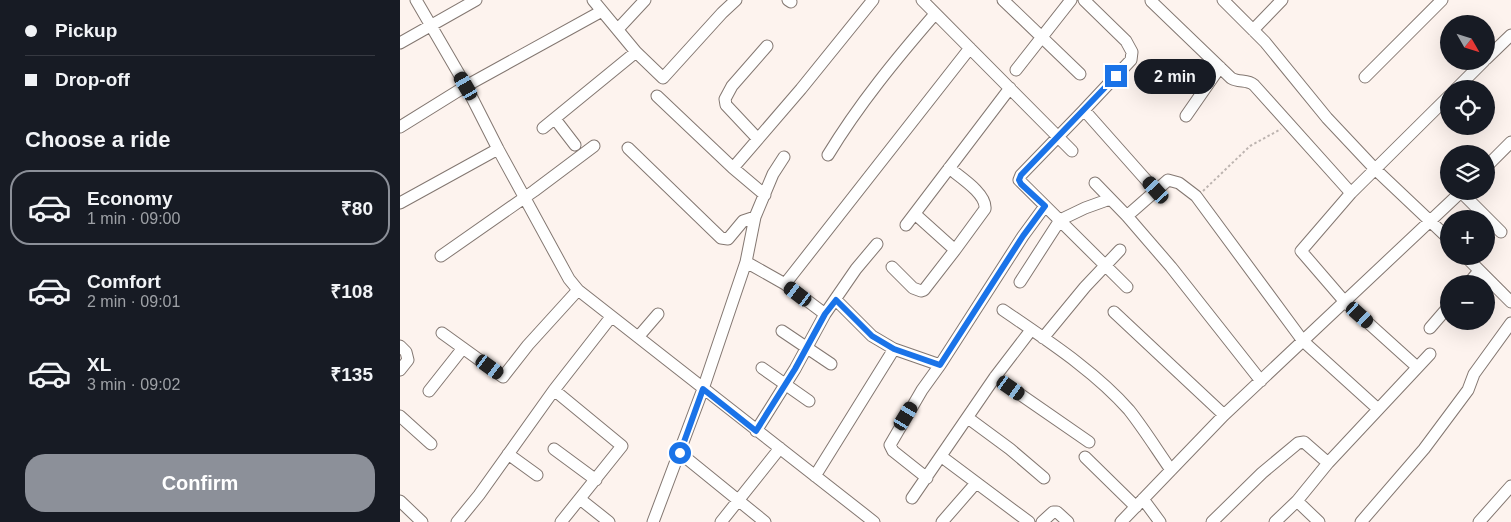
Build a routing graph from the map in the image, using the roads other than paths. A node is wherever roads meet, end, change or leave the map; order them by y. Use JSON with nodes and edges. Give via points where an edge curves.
{"nodes":[{"id":1,"x":416,"y":0,"type":"edge"},
{"id":2,"x":476,"y":0,"type":"edge"},
{"id":3,"x":592,"y":0,"type":"edge"},
{"id":4,"x":645,"y":0,"type":"edge"},
{"id":5,"x":736,"y":0,"type":"edge"},
{"id":6,"x":873,"y":0,"type":"edge"},
{"id":7,"x":922,"y":0,"type":"edge"},
{"id":8,"x":1003,"y":0,"type":"edge"},
{"id":9,"x":1071,"y":0,"type":"edge"},
{"id":10,"x":1084,"y":0,"type":"edge"},
{"id":11,"x":1223,"y":0,"type":"edge"},
{"id":12,"x":1282,"y":0,"type":"edge"},
{"id":13,"x":1442,"y":0,"type":"edge"},
{"id":14,"x":1151,"y":2,"type":"dead end"},
{"id":15,"x":602,"y":12,"type":"junction"},
{"id":16,"x":936,"y":14,"type":"junction"},
{"id":17,"x":431,"y":26,"type":"junction"},
{"id":18,"x":618,"y":29,"type":"junction"},
{"id":19,"x":1253,"y":30,"type":"junction"},
{"id":20,"x":1511,"y":35,"type":"edge"},
{"id":21,"x":1042,"y":38,"type":"junction"},
{"id":22,"x":400,"y":43,"type":"edge"},
{"id":23,"x":767,"y":46,"type":"dead end"},
{"id":24,"x":970,"y":48,"type":"junction"},
{"id":25,"x":1495,"y":50,"type":"edge"},
{"id":26,"x":636,"y":52,"type":"junction"},
{"id":27,"x":1220,"y":67,"type":"junction"},
{"id":28,"x":1016,"y":70,"type":"dead end"},
{"id":29,"x":1475,"y":70,"type":"edge"},
{"id":30,"x":1080,"y":74,"type":"dead end"},
{"id":31,"x":1365,"y":77,"type":"dead end"},
{"id":32,"x":1465,"y":80,"type":"edge"},
{"id":33,"x":466,"y":86,"type":"junction"},
{"id":34,"x":1010,"y":88,"type":"junction"},
{"id":35,"x":658,"y":96,"type":"dead end"},
{"id":36,"x":1440,"y":105,"type":"edge"},
{"id":37,"x":1084,"y":110,"type":"junction"},
{"id":38,"x":1186,"y":116,"type":"dead end"},
{"id":39,"x":555,"y":119,"type":"junction"},
{"id":40,"x":400,"y":127,"type":"edge"},
{"id":41,"x":543,"y":128,"type":"dead end"},
{"id":42,"x":1058,"y":137,"type":"junction"},
{"id":43,"x":757,"y":138,"type":"junction"},
{"id":44,"x":575,"y":145,"type":"dead end"},
{"id":45,"x":594,"y":146,"type":"dead end"},
{"id":46,"x":628,"y":148,"type":"dead end"},
{"id":47,"x":498,"y":149,"type":"junction"},
{"id":48,"x":1508,"y":150,"type":"edge"},
{"id":49,"x":1072,"y":151,"type":"dead end"},
{"id":50,"x":828,"y":155,"type":"dead end"},
{"id":51,"x":784,"y":157,"type":"dead end"},
{"id":52,"x":1495,"y":160,"type":"edge"},
{"id":53,"x":733,"y":168,"type":"junction"},
{"id":54,"x":949,"y":168,"type":"junction"},
{"id":55,"x":1375,"y":168,"type":"junction"},
{"id":56,"x":1095,"y":183,"type":"dead end"},
{"id":57,"x":1156,"y":190,"type":"junction"},
{"id":58,"x":1351,"y":193,"type":"junction"},
{"id":59,"x":765,"y":195,"type":"junction"},
{"id":60,"x":524,"y":198,"type":"junction"},
{"id":61,"x":1110,"y":199,"type":"junction"},
{"id":62,"x":1453,"y":200,"type":"edge"},
{"id":63,"x":1469,"y":200,"type":"edge"},
{"id":64,"x":400,"y":203,"type":"edge"},
{"id":65,"x":1045,"y":206,"type":"junction"},
{"id":66,"x":915,"y":214,"type":"junction"},
{"id":67,"x":1127,"y":216,"type":"junction"},
{"id":68,"x":755,"y":217,"type":"junction"},
{"id":69,"x":1060,"y":220,"type":"junction"},
{"id":70,"x":1431,"y":221,"type":"junction"},
{"id":71,"x":906,"y":225,"type":"dead end"},
{"id":72,"x":1440,"y":230,"type":"edge"},
{"id":73,"x":1501,"y":232,"type":"dead end"},
{"id":74,"x":877,"y":244,"type":"dead end"},
{"id":75,"x":955,"y":250,"type":"junction"},
{"id":76,"x":1120,"y":250,"type":"dead end"},
{"id":77,"x":441,"y":256,"type":"dead end"},
{"id":78,"x":746,"y":262,"type":"junction"},
{"id":79,"x":1105,"y":265,"type":"junction"},
{"id":80,"x":1474,"y":265,"type":"edge"},
{"id":81,"x":892,"y":267,"type":"dead end"},
{"id":82,"x":1480,"y":271,"type":"junction"},
{"id":83,"x":1476,"y":275,"type":"edge"},
{"id":84,"x":1020,"y":282,"type":"dead end"},
{"id":85,"x":785,"y":284,"type":"junction"},
{"id":86,"x":1127,"y":286,"type":"dead end"},
{"id":87,"x":578,"y":290,"type":"junction"},
{"id":88,"x":836,"y":300,"type":"junction"},
{"id":89,"x":1345,"y":302,"type":"junction"},
{"id":90,"x":1511,"y":302,"type":"edge"},
{"id":91,"x":1003,"y":310,"type":"dead end"},
{"id":92,"x":1114,"y":312,"type":"dead end"},
{"id":93,"x":658,"y":314,"type":"dead end"},
{"id":94,"x":825,"y":314,"type":"junction"},
{"id":95,"x":1440,"y":316,"type":"edge"},
{"id":96,"x":611,"y":317,"type":"junction"},
{"id":97,"x":1511,"y":323,"type":"edge"},
{"id":98,"x":1430,"y":328,"type":"dead end"},
{"id":99,"x":1031,"y":330,"type":"junction"},
{"id":100,"x":782,"y":331,"type":"dead end"},
{"id":101,"x":442,"y":333,"type":"dead end"},
{"id":102,"x":639,"y":336,"type":"junction"},
{"id":103,"x":1043,"y":338,"type":"junction"},
{"id":104,"x":1303,"y":341,"type":"junction"},
{"id":105,"x":400,"y":346,"type":"edge"},
{"id":106,"x":807,"y":347,"type":"junction"},
{"id":107,"x":463,"y":348,"type":"junction"},
{"id":108,"x":894,"y":349,"type":"junction"},
{"id":109,"x":1430,"y":354,"type":"dead end"},
{"id":110,"x":831,"y":364,"type":"dead end"},
{"id":111,"x":940,"y":365,"type":"junction"},
{"id":112,"x":1417,"y":367,"type":"junction"},
{"id":113,"x":762,"y":368,"type":"dead end"},
{"id":114,"x":400,"y":370,"type":"edge"},
{"id":115,"x":995,"y":377,"type":"junction"},
{"id":116,"x":1261,"y":381,"type":"junction"},
{"id":117,"x":785,"y":384,"type":"junction"},
{"id":118,"x":703,"y":389,"type":"junction"},
{"id":119,"x":428,"y":390,"type":"dead end"},
{"id":120,"x":554,"y":390,"type":"junction"},
{"id":121,"x":809,"y":401,"type":"dead end"},
{"id":122,"x":1378,"y":409,"type":"junction"},
{"id":123,"x":1224,"y":415,"type":"junction"},
{"id":124,"x":400,"y":416,"type":"edge"},
{"id":125,"x":968,"y":418,"type":"junction"},
{"id":126,"x":756,"y":431,"type":"junction"},
{"id":127,"x":1090,"y":442,"type":"dead end"},
{"id":128,"x":431,"y":444,"type":"dead end"},
{"id":129,"x":780,"y":448,"type":"junction"},
{"id":130,"x":554,"y":449,"type":"dead end"},
{"id":131,"x":680,"y":453,"type":"junction"},
{"id":132,"x":508,"y":454,"type":"junction"},
{"id":133,"x":942,"y":457,"type":"junction"},
{"id":134,"x":1085,"y":457,"type":"dead end"},
{"id":135,"x":1328,"y":463,"type":"junction"},
{"id":136,"x":1171,"y":470,"type":"junction"},
{"id":137,"x":537,"y":475,"type":"dead end"},
{"id":138,"x":815,"y":476,"type":"junction"},
{"id":139,"x":927,"y":478,"type":"junction"},
{"id":140,"x":1044,"y":478,"type":"dead end"},
{"id":141,"x":596,"y":480,"type":"junction"},
{"id":142,"x":976,"y":483,"type":"junction"},
{"id":143,"x":1511,"y":486,"type":"edge"},
{"id":144,"x":912,"y":498,"type":"dead end"},
{"id":145,"x":580,"y":499,"type":"junction"},
{"id":146,"x":738,"y":500,"type":"junction"},
{"id":147,"x":1297,"y":501,"type":"junction"},
{"id":148,"x":400,"y":502,"type":"edge"},
{"id":149,"x":1140,"y":503,"type":"junction"},
{"id":150,"x":422,"y":522,"type":"edge"},
{"id":151,"x":457,"y":522,"type":"edge"},
{"id":152,"x":561,"y":522,"type":"edge"},
{"id":153,"x":609,"y":522,"type":"edge"},
{"id":154,"x":653,"y":522,"type":"edge"},
{"id":155,"x":721,"y":522,"type":"edge"},
{"id":156,"x":765,"y":522,"type":"edge"},
{"id":157,"x":874,"y":522,"type":"edge"},
{"id":158,"x":942,"y":522,"type":"edge"},
{"id":159,"x":1029,"y":522,"type":"edge"},
{"id":160,"x":1042,"y":522,"type":"edge"},
{"id":161,"x":1068,"y":522,"type":"edge"},
{"id":162,"x":1121,"y":522,"type":"edge"},
{"id":163,"x":1160,"y":522,"type":"edge"},
{"id":164,"x":1212,"y":522,"type":"edge"},
{"id":165,"x":1275,"y":522,"type":"edge"},
{"id":166,"x":1319,"y":522,"type":"edge"},
{"id":167,"x":1361,"y":522,"type":"edge"},
{"id":168,"x":1479,"y":522,"type":"edge"}],
"edges":[{"from":1,"to":17,"type":"street"},
{"from":2,"to":17,"type":"street"},
{"from":3,"to":15,"type":"street"},
{"from":4,"to":18,"type":"street"},
{"from":5,"to":26,"type":"street","via":[[664,78]]},
{"from":6,"to":43,"type":"street"},
{"from":7,"to":16,"type":"street"},
{"from":8,"to":21,"type":"street"},
{"from":9,"to":21,"type":"street"},
{"from":10,"to":37,"type":"street","via":[[1126,41],[1132,52],[1131,60]]},
{"from":11,"to":19,"type":"street"},
{"from":12,"to":19,"type":"street"},
{"from":13,"to":31,"type":"street"},
{"from":14,"to":27,"type":"street"},
{"from":15,"to":18,"type":"street"},
{"from":15,"to":33,"type":"street"},
{"from":16,"to":24,"type":"street"},
{"from":16,"to":50,"type":"street","via":[[864,100]]},
{"from":17,"to":22,"type":"street"},
{"from":17,"to":33,"type":"street"},
{"from":18,"to":26,"type":"street"},
{"from":19,"to":55,"type":"street"},
{"from":20,"to":25,"type":"street"},
{"from":21,"to":28,"type":"street"},
{"from":21,"to":30,"type":"street"},
{"from":23,"to":43,"type":"street","via":[[732,86],[725,99],[726,105]]},
{"from":24,"to":34,"type":"street"},
{"from":24,"to":85,"type":"street"},
{"from":26,"to":39,"type":"street"},
{"from":27,"to":38,"type":"street"},
{"from":27,"to":58,"type":"street","via":[[1234,80],[1251,82]]},
{"from":29,"to":32,"type":"street"},
{"from":33,"to":40,"type":"street"},
{"from":33,"to":47,"type":"street"},
{"from":34,"to":42,"type":"street"},
{"from":34,"to":54,"type":"street"},
{"from":35,"to":53,"type":"street"},
{"from":36,"to":55,"type":"street"},
{"from":37,"to":42,"type":"street"},
{"from":37,"to":57,"type":"street"},
{"from":39,"to":41,"type":"street"},
{"from":39,"to":44,"type":"street"},
{"from":42,"to":49,"type":"street"},
{"from":42,"to":65,"type":"street","via":[[1019,180]]},
{"from":43,"to":53,"type":"street"},
{"from":45,"to":60,"type":"street"},
{"from":46,"to":68,"type":"street","via":[[721,238],[728,239],[744,221]]},
{"from":47,"to":60,"type":"street"},
{"from":47,"to":64,"type":"street"},
{"from":48,"to":52,"type":"street"},
{"from":51,"to":59,"type":"street"},
{"from":53,"to":59,"type":"street"},
{"from":54,"to":66,"type":"street"},
{"from":54,"to":75,"type":"street","via":[[982,196],[986,206]]},
{"from":55,"to":58,"type":"street"},
{"from":55,"to":70,"type":"street"},
{"from":56,"to":61,"type":"street"},
{"from":57,"to":67,"type":"street"},
{"from":57,"to":104,"type":"street","via":[[1168,180],[1180,183],[1196,196]]},
{"from":58,"to":89,"type":"street","via":[[1301,251]]},
{"from":59,"to":68,"type":"street"},
{"from":60,"to":77,"type":"street"},
{"from":60,"to":87,"type":"street"},
{"from":61,"to":67,"type":"street"},
{"from":61,"to":69,"type":"street"},
{"from":62,"to":70,"type":"street"},
{"from":63,"to":73,"type":"street"},
{"from":65,"to":69,"type":"street"},
{"from":65,"to":111,"type":"street"},
{"from":66,"to":71,"type":"street"},
{"from":66,"to":75,"type":"street"},
{"from":67,"to":116,"type":"street"},
{"from":68,"to":78,"type":"street"},
{"from":69,"to":79,"type":"street"},
{"from":69,"to":84,"type":"street"},
{"from":70,"to":72,"type":"street"},
{"from":70,"to":89,"type":"street"},
{"from":74,"to":88,"type":"street"},
{"from":75,"to":81,"type":"street","via":[[921,291]]},
{"from":76,"to":79,"type":"street"},
{"from":78,"to":85,"type":"street"},
{"from":78,"to":118,"type":"street"},
{"from":79,"to":86,"type":"street"},
{"from":79,"to":103,"type":"street"},
{"from":80,"to":82,"type":"street"},
{"from":82,"to":83,"type":"street"},
{"from":82,"to":90,"type":"street"},
{"from":85,"to":94,"type":"street"},
{"from":87,"to":96,"type":"street"},
{"from":87,"to":107,"type":"street","via":[[503,377]]},
{"from":88,"to":94,"type":"street"},
{"from":88,"to":108,"type":"street","via":[[872,336]]},
{"from":89,"to":104,"type":"street"},
{"from":89,"to":112,"type":"street"},
{"from":91,"to":99,"type":"street"},
{"from":92,"to":123,"type":"street"},
{"from":93,"to":102,"type":"street"},
{"from":94,"to":106,"type":"street"},
{"from":95,"to":98,"type":"street"},
{"from":96,"to":102,"type":"street"},
{"from":96,"to":120,"type":"street"},
{"from":97,"to":167,"type":"street","via":[[1474,374],[1468,390],[1424,449]]},
{"from":99,"to":103,"type":"street"},
{"from":99,"to":115,"type":"street"},
{"from":100,"to":106,"type":"street"},
{"from":101,"to":107,"type":"street"},
{"from":102,"to":118,"type":"street"},
{"from":103,"to":136,"type":"street","via":[[1097,379],[1128,410]]},
{"from":104,"to":116,"type":"street"},
{"from":104,"to":122,"type":"street"},
{"from":105,"to":114,"type":"street","via":[[408,360]]},
{"from":106,"to":110,"type":"street"},
{"from":106,"to":117,"type":"street"},
{"from":107,"to":119,"type":"street"},
{"from":108,"to":111,"type":"street"},
{"from":108,"to":138,"type":"street"},
{"from":109,"to":112,"type":"street"},
{"from":111,"to":139,"type":"street","via":[[890,445]]},
{"from":112,"to":122,"type":"street"},
{"from":113,"to":117,"type":"street"},
{"from":115,"to":125,"type":"street"},
{"from":115,"to":127,"type":"street"},
{"from":116,"to":123,"type":"street"},
{"from":117,"to":121,"type":"street"},
{"from":117,"to":126,"type":"street"},
{"from":118,"to":126,"type":"street"},
{"from":118,"to":131,"type":"street"},
{"from":120,"to":132,"type":"street"},
{"from":120,"to":141,"type":"street","via":[[622,446]]},
{"from":122,"to":135,"type":"street"},
{"from":123,"to":136,"type":"street"},
{"from":124,"to":128,"type":"street"},
{"from":125,"to":133,"type":"street"},
{"from":125,"to":140,"type":"street"},
{"from":126,"to":129,"type":"street"},
{"from":129,"to":138,"type":"street"},
{"from":129,"to":146,"type":"street"},
{"from":130,"to":141,"type":"street"},
{"from":131,"to":146,"type":"street"},
{"from":131,"to":154,"type":"street"},
{"from":132,"to":137,"type":"street"},
{"from":132,"to":151,"type":"street"},
{"from":133,"to":139,"type":"street"},
{"from":133,"to":142,"type":"street"},
{"from":134,"to":149,"type":"street"},
{"from":135,"to":147,"type":"street"},
{"from":135,"to":164,"type":"street","via":[[1304,442],[1298,443]]},
{"from":136,"to":149,"type":"street"},
{"from":138,"to":157,"type":"street"},
{"from":139,"to":144,"type":"street"},
{"from":141,"to":145,"type":"street"},
{"from":142,"to":158,"type":"street"},
{"from":142,"to":159,"type":"street"},
{"from":143,"to":168,"type":"street"},
{"from":145,"to":152,"type":"street"},
{"from":145,"to":153,"type":"street"},
{"from":146,"to":155,"type":"street"},
{"from":146,"to":156,"type":"street"},
{"from":147,"to":165,"type":"street"},
{"from":147,"to":166,"type":"street"},
{"from":148,"to":150,"type":"street"},
{"from":149,"to":162,"type":"street"},
{"from":149,"to":163,"type":"street"},
{"from":160,"to":161,"type":"street","via":[[1057,512]]}]}
